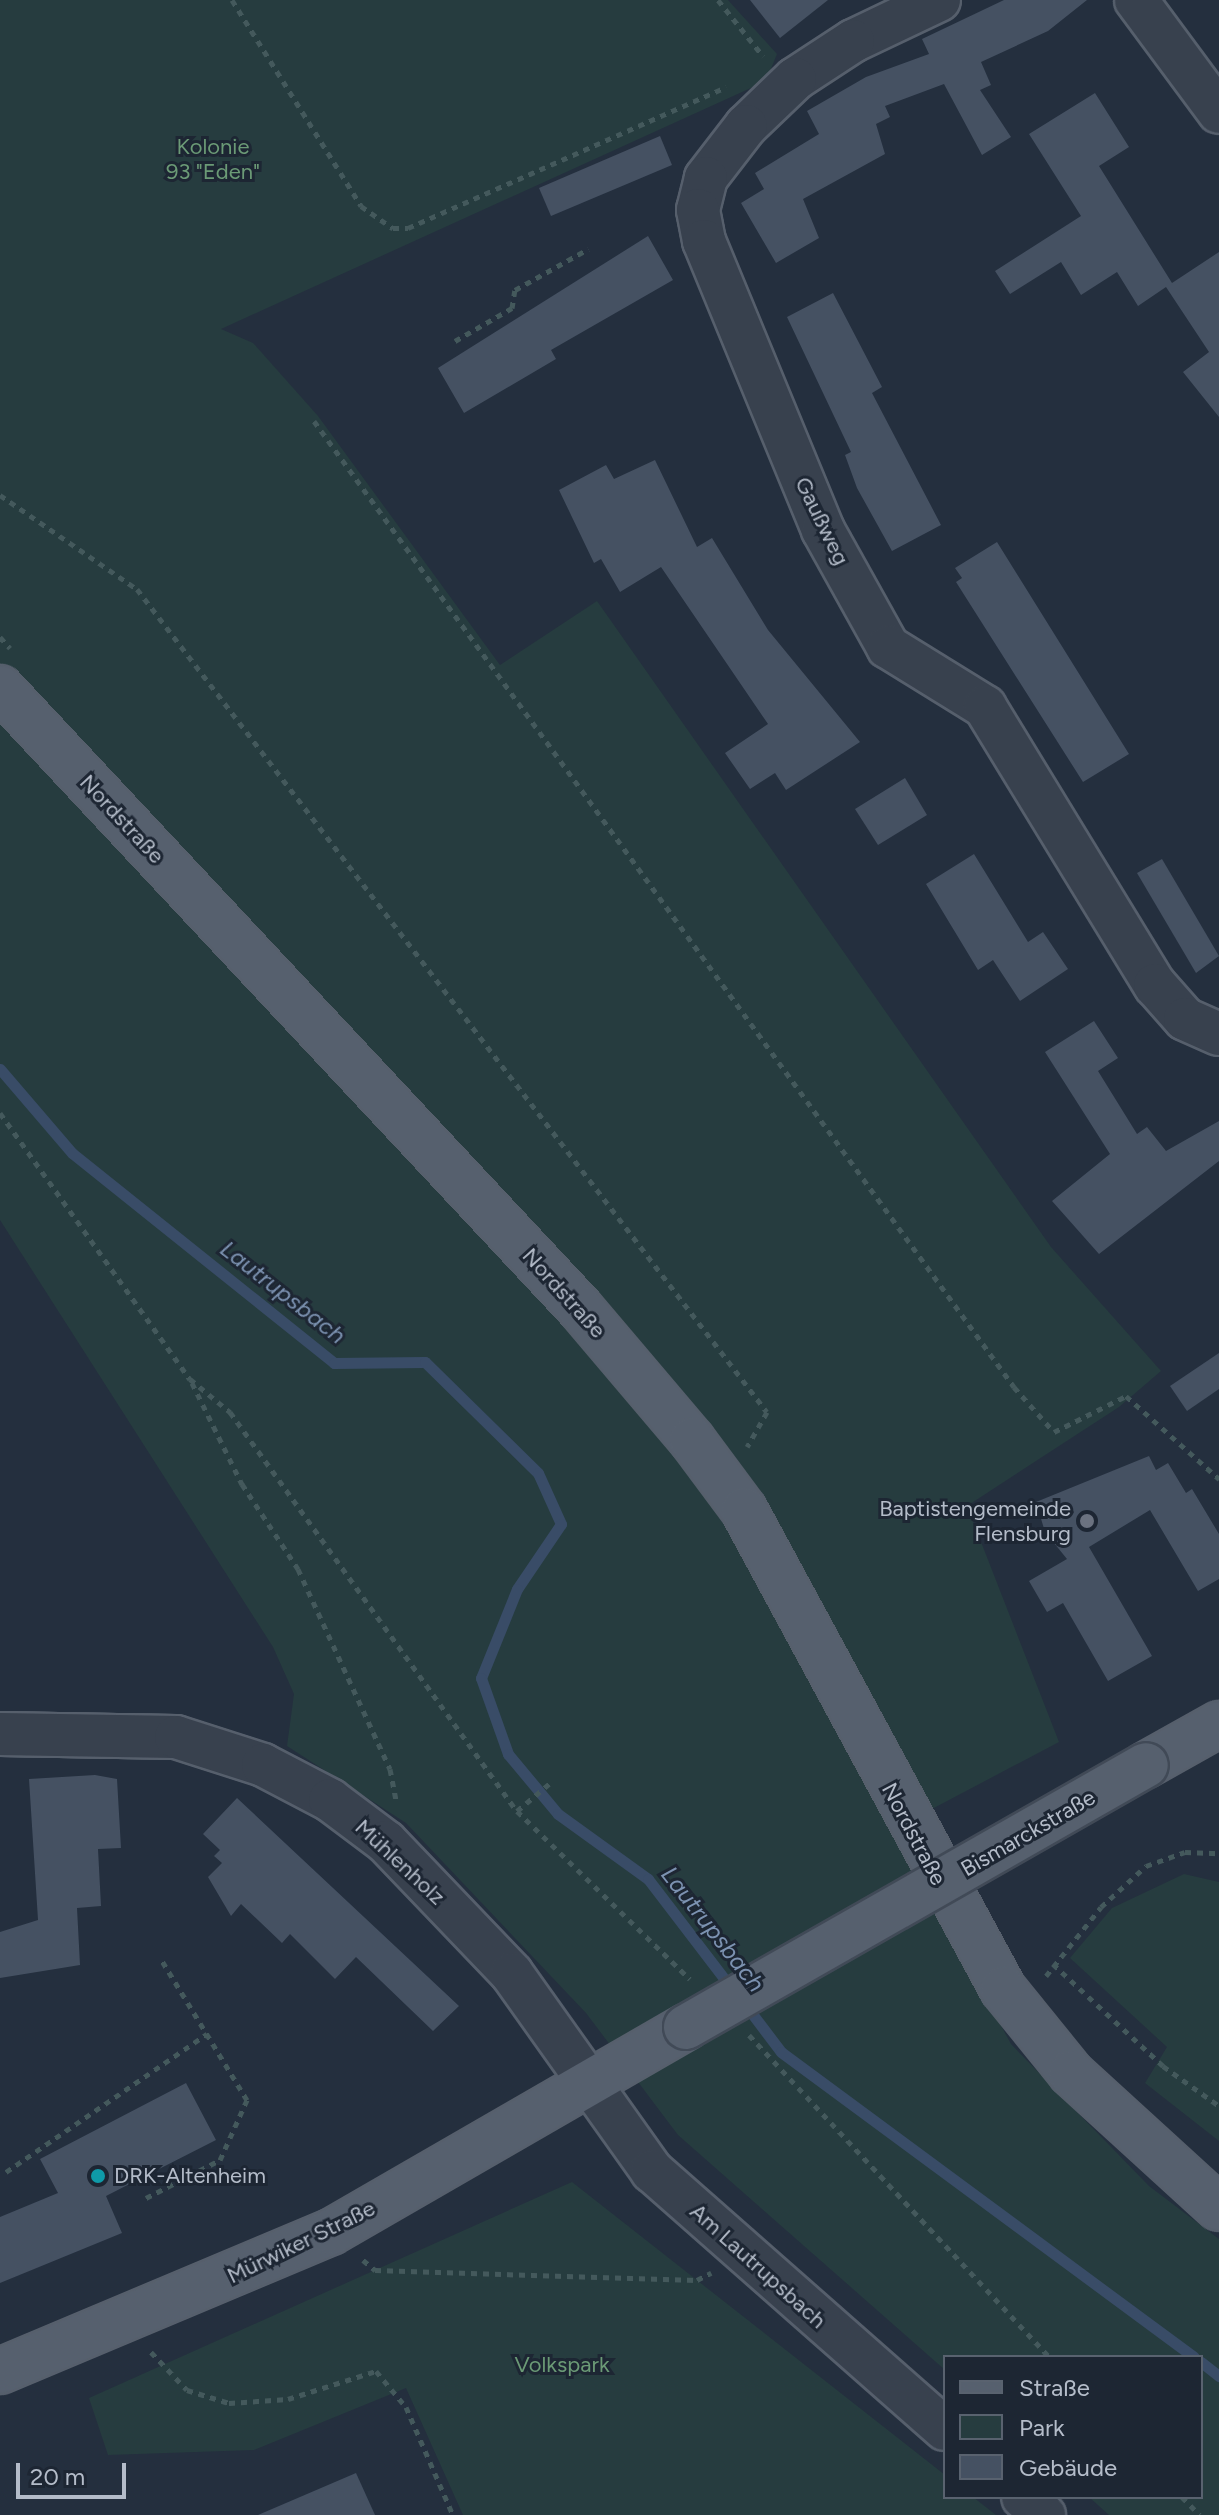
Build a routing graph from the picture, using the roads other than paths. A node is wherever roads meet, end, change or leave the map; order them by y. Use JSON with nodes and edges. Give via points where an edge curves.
{"nodes":[{"id":1,"x":939,"y":0,"type":"edge"},
{"id":2,"x":1136,"y":0,"type":"edge"},
{"id":3,"x":1219,"y":112,"type":"edge"},
{"id":4,"x":0,"y":688,"type":"edge"},
{"id":5,"x":1219,"y":1034,"type":"edge"},
{"id":6,"x":1219,"y":1724,"type":"edge"},
{"id":7,"x":0,"y":1734,"type":"edge"},
{"id":8,"x":588,"y":2085,"type":"junction"},
{"id":9,"x":1219,"y":2208,"type":"edge"},
{"id":10,"x":0,"y":2371,"type":"edge"},
{"id":11,"x":943,"y":2427,"type":"edge"},
{"id":12,"x":1025,"y":2499,"type":"edge"},
{"id":13,"x":1044,"y":2515,"type":"edge"}],
"edges":[{"from":1,"to":5,"type":"street","name":"Gaußweg","via":[[783,73],[706,178],[698,210],[749,362],[823,530],[888,647],[985,707],[1155,985],[1185,1019]]},
{"from":2,"to":3,"type":"street"},
{"from":4,"to":9,"type":"main road","name":"Nordstraße","via":[[570,1296],[692,1440],[744,1510],[1071,2073]]},
{"from":6,"to":8,"type":"main road","name":"Bismarckstraße","bridge":true,"via":[[693,2008]]},
{"from":7,"to":8,"type":"street","name":"Mühlenholz","via":[[176,1737],[263,1765],[330,1800],[386,1842],[512,1974]]},
{"from":8,"to":10,"type":"main road","name":"Mürwiker Straße","via":[[331,2232]]},
{"from":8,"to":11,"type":"street","name":"Am Lautrupsbach","via":[[652,2171]]},
{"from":12,"to":13,"type":"street"}]}
